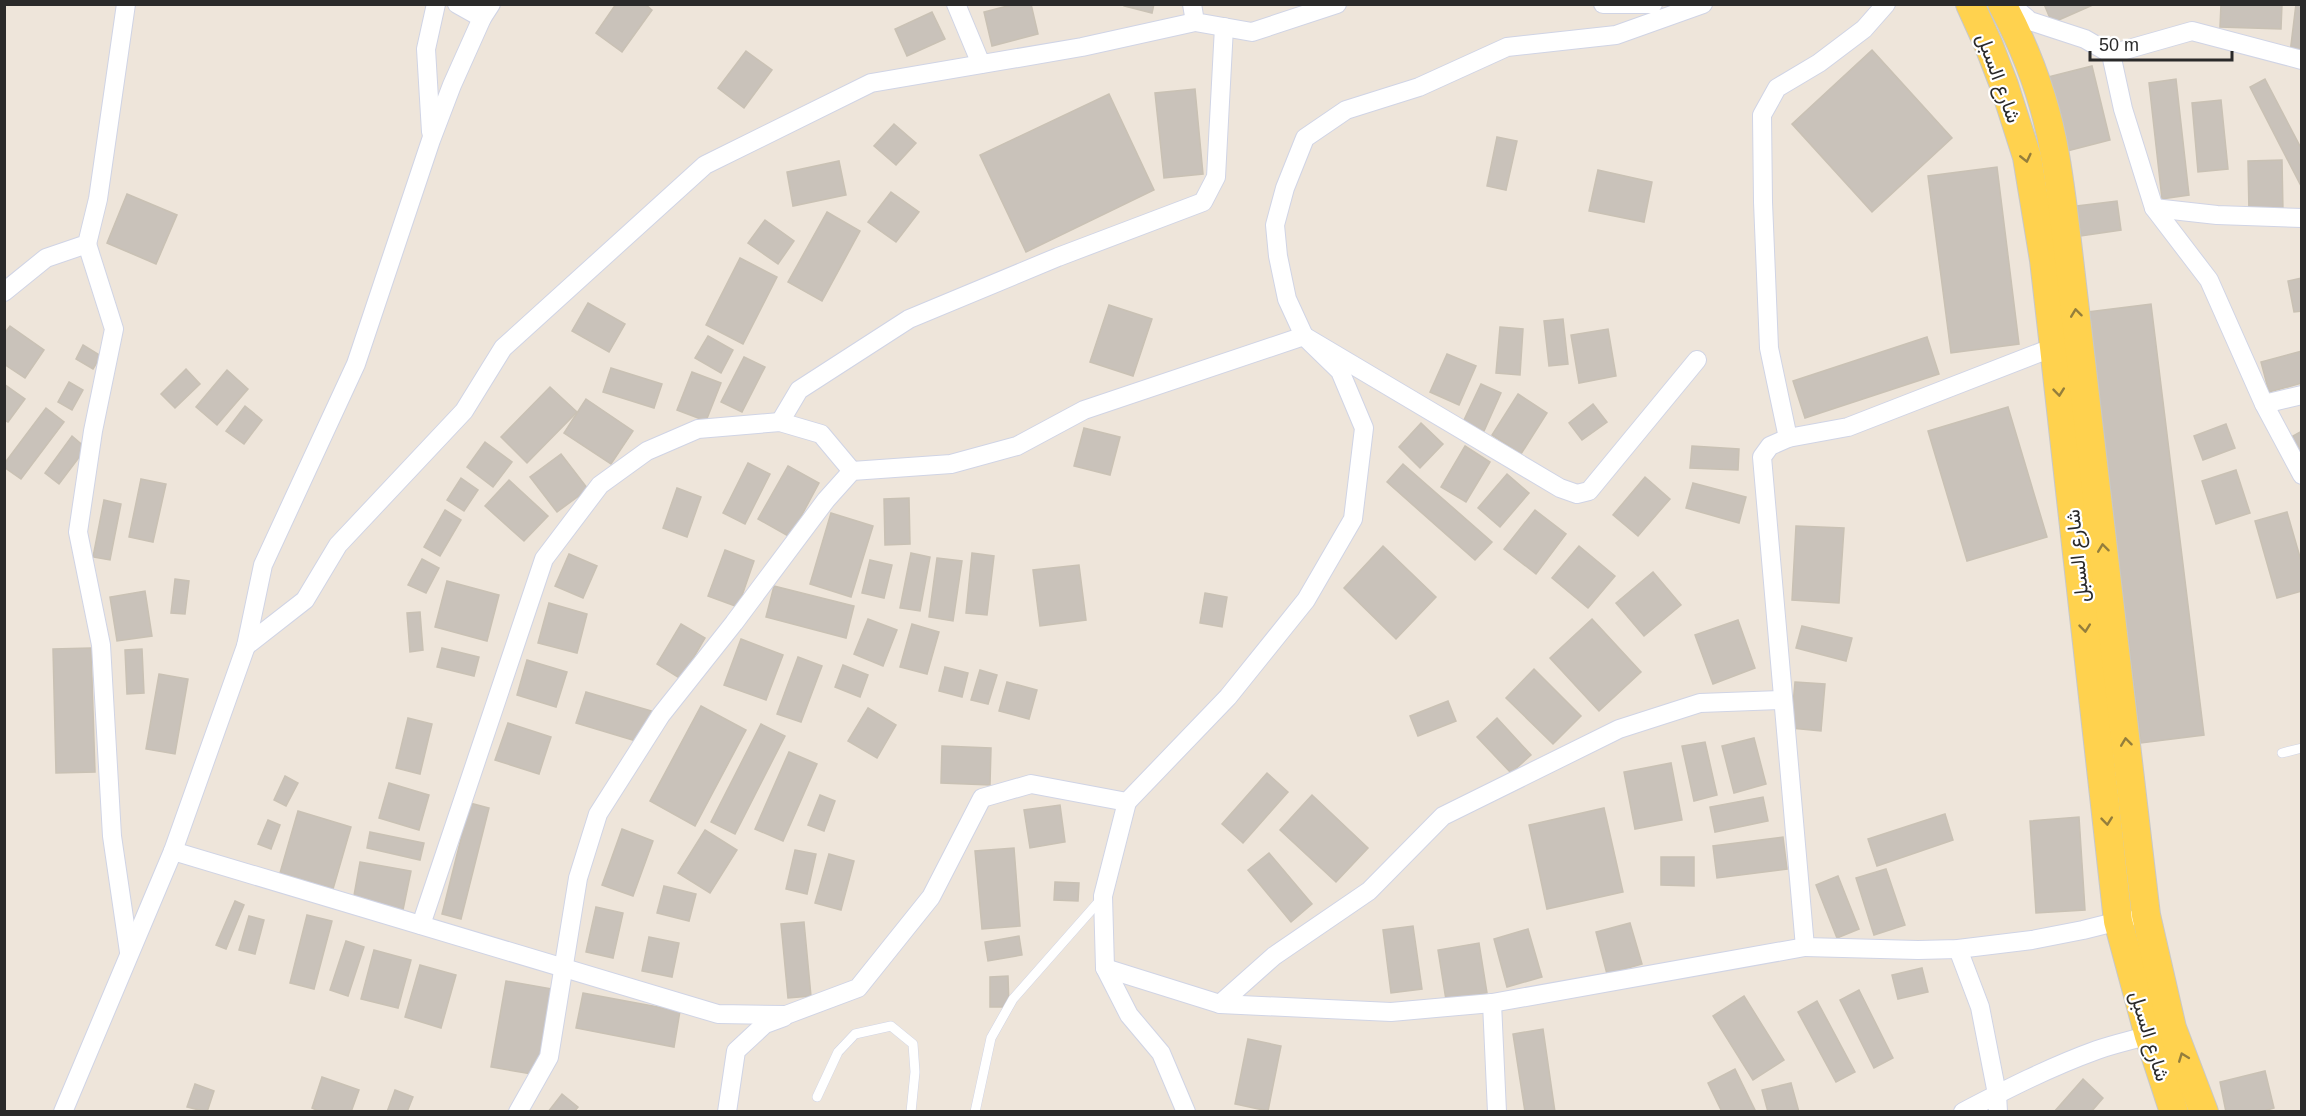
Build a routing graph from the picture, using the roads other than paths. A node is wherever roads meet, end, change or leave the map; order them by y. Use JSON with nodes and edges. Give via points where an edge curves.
{"nodes":[{"id":1,"x":126,"y":4,"type":"edge"},
{"id":2,"x":436,"y":4,"type":"edge"},
{"id":3,"x":458,"y":4,"type":"edge"},
{"id":4,"x":956,"y":4,"type":"edge"},
{"id":5,"x":1337,"y":4,"type":"edge"},
{"id":6,"x":1603,"y":4,"type":"edge"},
{"id":7,"x":1653,"y":4,"type":"edge"},
{"id":8,"x":1703,"y":4,"type":"edge"},
{"id":9,"x":1886,"y":4,"type":"edge"},
{"id":10,"x":1970,"y":4,"type":"edge"},
{"id":11,"x":2002,"y":4,"type":"edge"},
{"id":12,"x":2010,"y":4,"type":"edge"},
{"id":13,"x":1641,"y":5,"type":"edge"},
{"id":14,"x":487,"y":11,"type":"edge"},
{"id":15,"x":1193,"y":13,"type":"edge"},
{"id":16,"x":1224,"y":27,"type":"junction"},
{"id":17,"x":2111,"y":54,"type":"junction"},
{"id":18,"x":2301,"y":60,"type":"edge"},
{"id":19,"x":981,"y":64,"type":"junction"},
{"id":20,"x":431,"y":140,"type":"junction"},
{"id":21,"x":2154,"y":208,"type":"junction"},
{"id":22,"x":2301,"y":218,"type":"edge"},
{"id":23,"x":87,"y":244,"type":"junction"},
{"id":24,"x":4,"y":292,"type":"edge"},
{"id":25,"x":1304,"y":336,"type":"junction"},
{"id":26,"x":2054,"y":347,"type":"junction"},
{"id":27,"x":1697,"y":360,"type":"dead end"},
{"id":28,"x":2301,"y":395,"type":"edge"},
{"id":29,"x":2264,"y":404,"type":"junction"},
{"id":30,"x":780,"y":422,"type":"junction"},
{"id":31,"x":1788,"y":438,"type":"junction"},
{"id":32,"x":852,"y":471,"type":"junction"},
{"id":33,"x":2301,"y":475,"type":"edge"},
{"id":34,"x":246,"y":646,"type":"junction"},
{"id":35,"x":1783,"y":700,"type":"junction"},
{"id":36,"x":2301,"y":748,"type":"edge"},
{"id":37,"x":2282,"y":753,"type":"dead end"},
{"id":38,"x":1127,"y":802,"type":"junction"},
{"id":39,"x":173,"y":851,"type":"junction"},
{"id":40,"x":1103,"y":896,"type":"junction"},
{"id":41,"x":2146,"y":915,"type":"junction"},
{"id":42,"x":2118,"y":921,"type":"junction"},
{"id":43,"x":421,"y":925,"type":"junction"},
{"id":44,"x":1805,"y":947,"type":"junction"},
{"id":45,"x":1958,"y":949,"type":"junction"},
{"id":46,"x":130,"y":954,"type":"junction"},
{"id":47,"x":564,"y":968,"type":"junction"},
{"id":48,"x":1105,"y":968,"type":"junction"},
{"id":49,"x":858,"y":988,"type":"junction"},
{"id":50,"x":1492,"y":1003,"type":"junction"},
{"id":51,"x":1220,"y":1004,"type":"junction"},
{"id":52,"x":2160,"y":1032,"type":"junction"},
{"id":53,"x":817,"y":1097,"type":"dead end"},
{"id":54,"x":1998,"y":1103,"type":"edge"},
{"id":55,"x":63,"y":1112,"type":"edge"},
{"id":56,"x":518,"y":1112,"type":"edge"},
{"id":57,"x":727,"y":1112,"type":"edge"},
{"id":58,"x":911,"y":1112,"type":"edge"},
{"id":59,"x":975,"y":1112,"type":"edge"},
{"id":60,"x":1186,"y":1112,"type":"edge"},
{"id":61,"x":1497,"y":1112,"type":"edge"},
{"id":62,"x":1963,"y":1112,"type":"edge"},
{"id":63,"x":2174,"y":1112,"type":"edge"},
{"id":64,"x":2204,"y":1112,"type":"edge"}],
"edges":[{"from":1,"to":23,"type":"street","via":[[98,199]]},
{"from":2,"to":20,"type":"street","via":[[426,49]]},
{"from":3,"to":14,"type":"street"},
{"from":4,"to":19,"type":"street"},
{"from":5,"to":16,"type":"street","via":[[1252,32]]},
{"from":6,"to":13,"type":"street"},
{"from":7,"to":13,"type":"street"},
{"from":8,"to":25,"type":"street","via":[[1616,35],[1507,47],[1419,87],[1346,110],[1305,138],[1275,225],[1287,299]]},
{"from":9,"to":31,"type":"street","via":[[1864,29],[1777,88],[1762,115],[1769,348]]},
{"from":10,"to":26,"type":"main road","name":"شارع السبل","one_way":true,"via":[[2000,75],[2027,156]]},
{"from":41,"to":11,"type":"main road","name":"شارع السبل","one_way":true,"via":[[2055,153],[2037,82],[2021,39]]},
{"from":12,"to":17,"type":"street","via":[[2030,21],[2085,39]]},
{"from":14,"to":20,"type":"street"},
{"from":15,"to":16,"type":"street"},
{"from":15,"to":19,"type":"street","via":[[1082,47]]},
{"from":16,"to":30,"type":"street","via":[[1216,177],[1203,202],[909,319],[799,390]]},
{"from":17,"to":18,"type":"street","via":[[2192,31]]},
{"from":17,"to":21,"type":"street"},
{"from":19,"to":34,"type":"street","via":[[871,83],[705,165],[503,348],[464,411],[338,545],[304,600]]},
{"from":20,"to":34,"type":"street","via":[[356,364],[263,565]]},
{"from":21,"to":22,"type":"street"},
{"from":21,"to":29,"type":"street","via":[[2209,280]]},
{"from":23,"to":24,"type":"street","via":[[46,258]]},
{"from":23,"to":46,"type":"street","via":[[114,329],[78,532],[101,645],[112,836]]},
{"from":25,"to":27,"type":"street","via":[[1560,488],[1577,494],[1589,490]]},
{"from":25,"to":32,"type":"street","via":[[1084,410],[1017,446],[951,464]]},
{"from":25,"to":38,"type":"street","via":[[1340,371],[1364,428],[1353,519],[1306,600],[1228,697]]},
{"from":26,"to":31,"type":"street","via":[[1848,427]]},
{"from":26,"to":42,"type":"main road","name":"شارع السبل","one_way":true},
{"from":28,"to":29,"type":"street"},
{"from":29,"to":33,"type":"street"},
{"from":30,"to":32,"type":"street","via":[[821,434]]},
{"from":30,"to":43,"type":"street","via":[[698,429],[647,451],[600,485],[544,559]]},
{"from":31,"to":35,"type":"street","via":[[1770,446],[1762,457]]},
{"from":32,"to":47,"type":"street","via":[[661,715],[598,814],[578,878]]},
{"from":34,"to":39,"type":"street"},
{"from":35,"to":44,"type":"street"},
{"from":35,"to":51,"type":"street","via":[[1700,703],[1619,729],[1443,816],[1369,891],[1274,956]]},
{"from":36,"to":37,"type":"lane"},
{"from":38,"to":40,"type":"street"},
{"from":38,"to":49,"type":"street","via":[[1031,784],[982,798],[931,897]]},
{"from":39,"to":43,"type":"street"},
{"from":39,"to":46,"type":"street"},
{"from":40,"to":48,"type":"street"},
{"from":40,"to":59,"type":"lane","via":[[1013,999],[991,1038]]},
{"from":41,"to":42,"type":"street"},
{"from":41,"to":52,"type":"main road","name":"شارع السبل"},
{"from":42,"to":45,"type":"street","via":[[2032,940]]},
{"from":42,"to":52,"type":"main road","name":"شارع السبل"},
{"from":43,"to":47,"type":"street"},
{"from":44,"to":45,"type":"street"},
{"from":44,"to":50,"type":"street"},
{"from":45,"to":54,"type":"street","via":[[1980,1007]]},
{"from":46,"to":55,"type":"street"},
{"from":47,"to":49,"type":"street","via":[[718,1014],[786,1015]]},
{"from":47,"to":56,"type":"street","via":[[549,1057]]},
{"from":48,"to":51,"type":"street"},
{"from":48,"to":60,"type":"street","via":[[1129,1015],[1161,1053]]},
{"from":49,"to":57,"type":"street","via":[[765,1024],[736,1051]]},
{"from":50,"to":51,"type":"street","via":[[1391,1012]]},
{"from":50,"to":61,"type":"street"},
{"from":52,"to":54,"type":"street","via":[[2064,1062]]},
{"from":52,"to":63,"type":"main road","name":"شارع السبل"},
{"from":64,"to":52,"type":"main road","name":"شارع السبل","one_way":true},
{"from":53,"to":58,"type":"lane","via":[[838,1053],[855,1034],[891,1026],[913,1044]]},
{"from":54,"to":62,"type":"street"}]}
